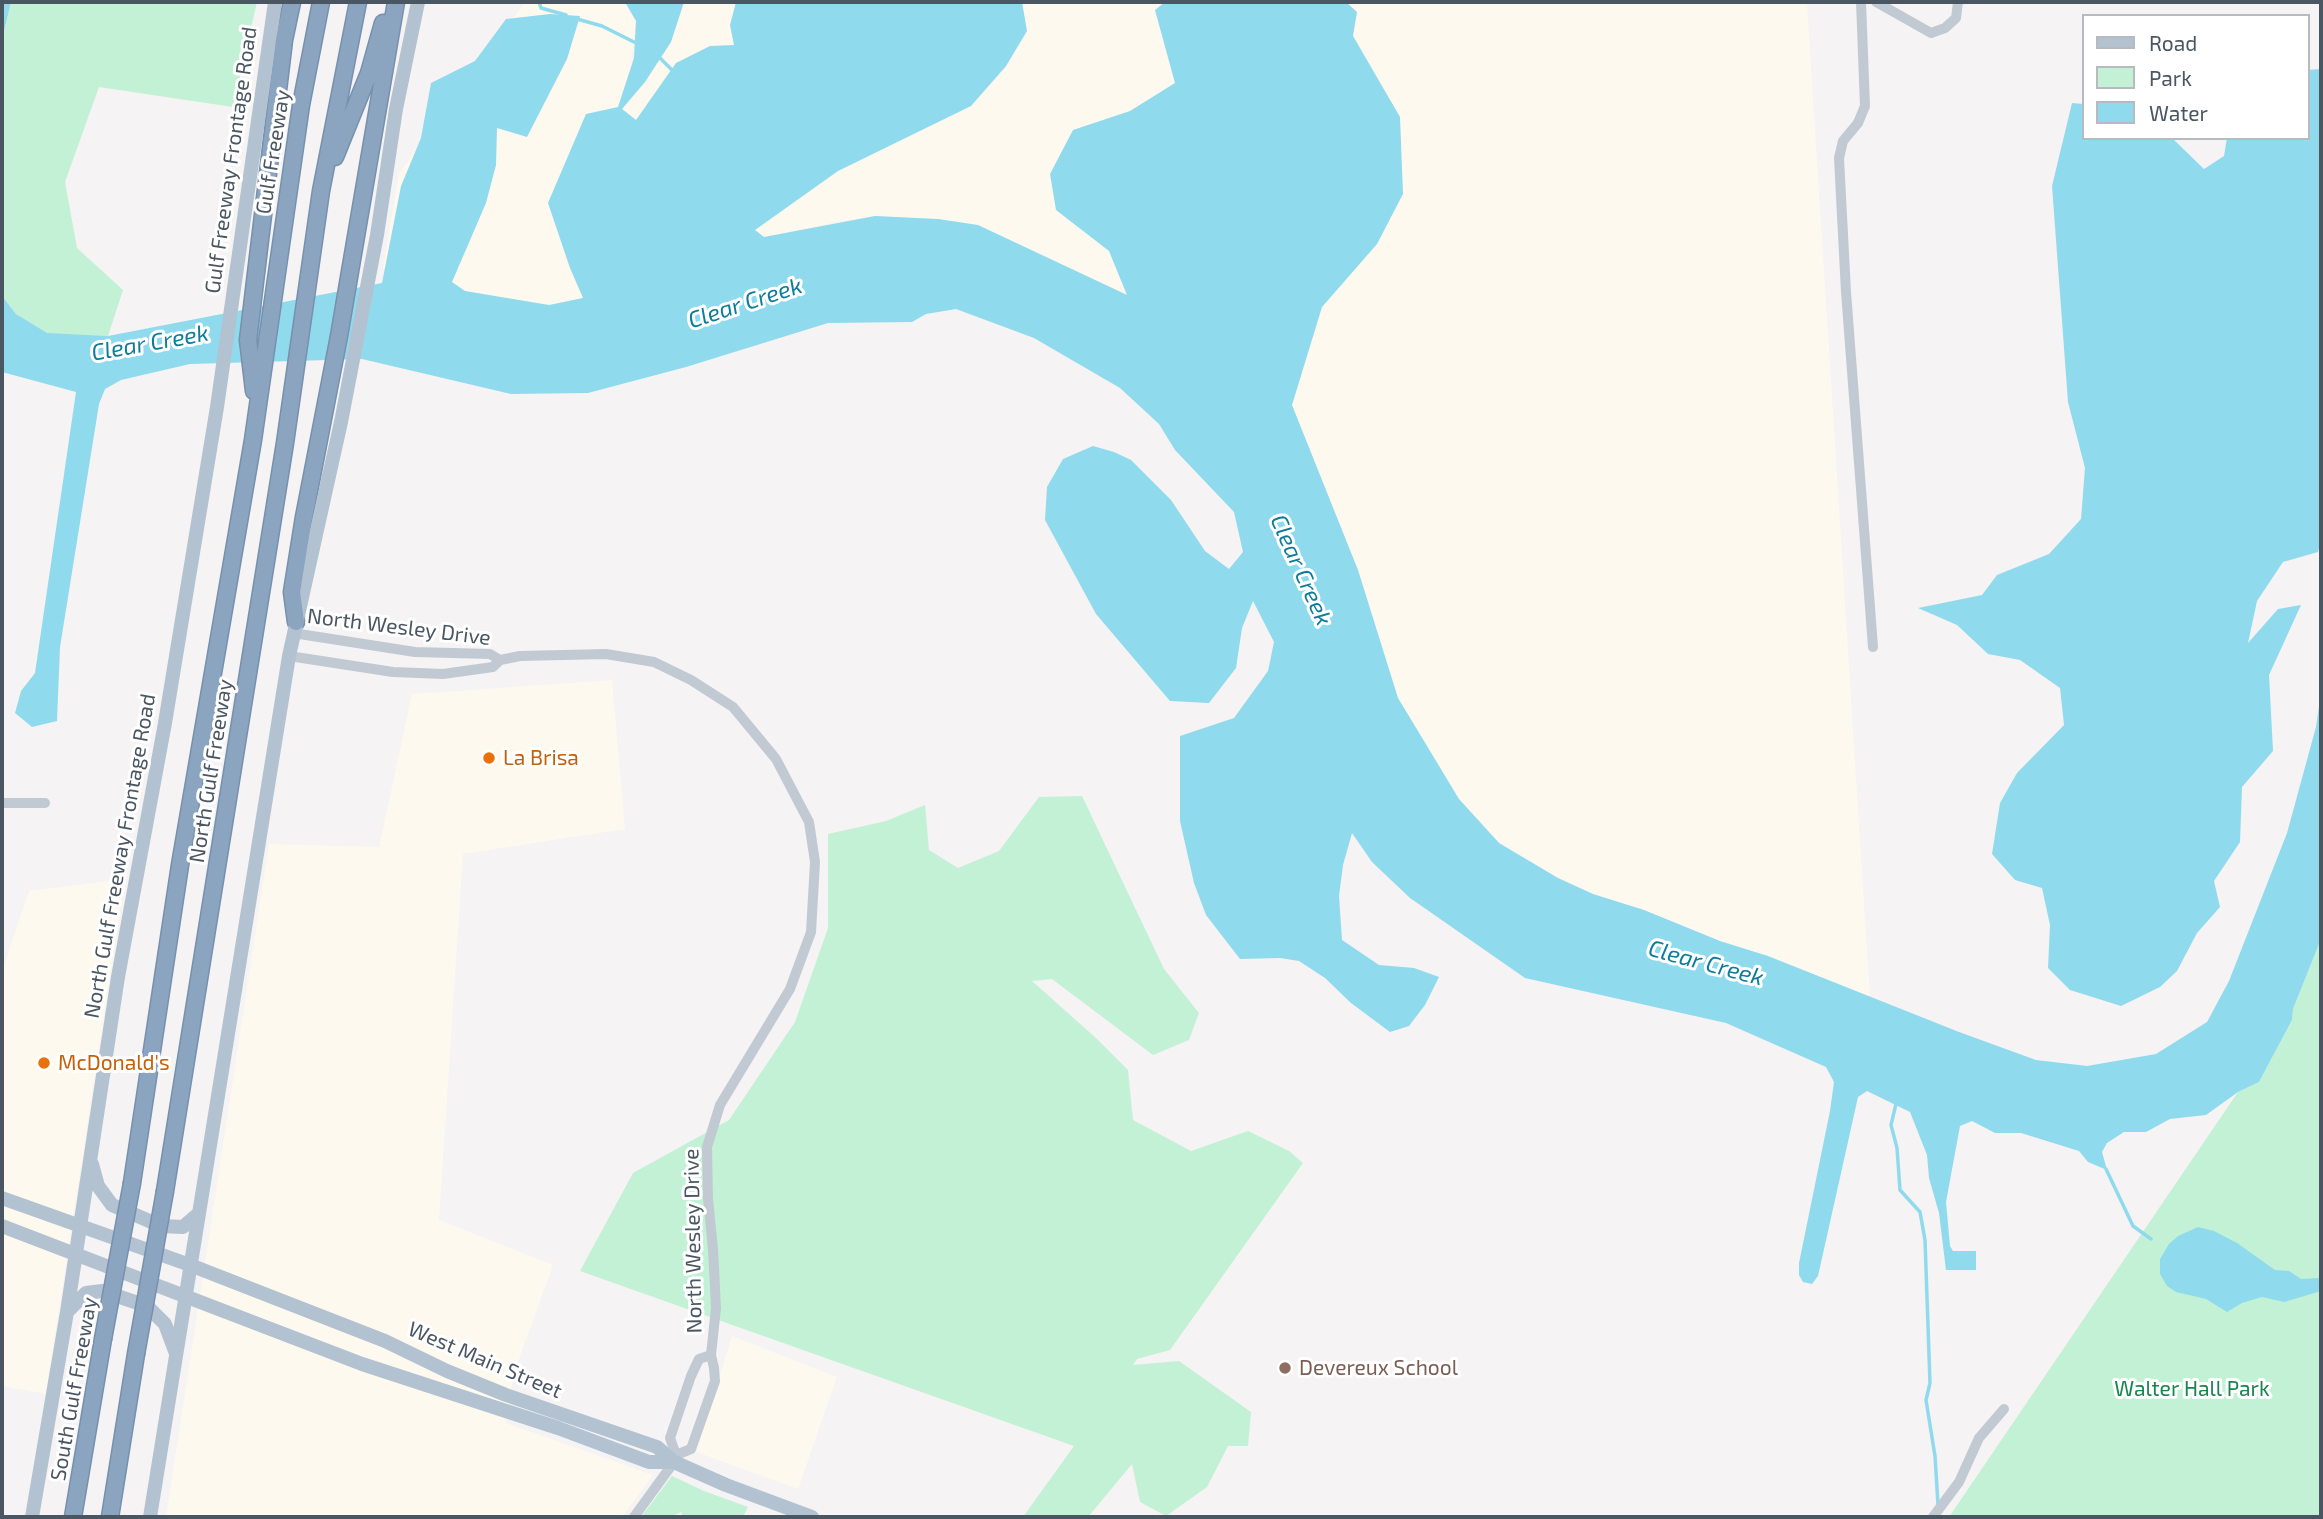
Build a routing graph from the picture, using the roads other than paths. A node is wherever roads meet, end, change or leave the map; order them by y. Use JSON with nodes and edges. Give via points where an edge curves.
{"nodes":[{"id":1,"x":275,"y":2,"type":"edge"},
{"id":2,"x":292,"y":2,"type":"edge"},
{"id":3,"x":321,"y":2,"type":"edge"},
{"id":4,"x":358,"y":2,"type":"edge"},
{"id":5,"x":389,"y":2,"type":"edge"},
{"id":6,"x":396,"y":2,"type":"edge"},
{"id":7,"x":418,"y":2,"type":"edge"},
{"id":8,"x":1861,"y":2,"type":"edge"},
{"id":9,"x":1876,"y":2,"type":"edge"},
{"id":10,"x":1958,"y":2,"type":"edge"},
{"id":11,"x":321,"y":191,"type":"junction"},
{"id":12,"x":272,"y":309,"type":"joint"},
{"id":13,"x":217,"y":407,"type":"joint"},
{"id":14,"x":257,"y":414,"type":"junction"},
{"id":15,"x":294,"y":628,"type":"junction"},
{"id":16,"x":1873,"y":647,"type":"dead end"},
{"id":17,"x":289,"y":656,"type":"junction"},
{"id":18,"x":500,"y":660,"type":"junction"},
{"id":19,"x":2,"y":803,"type":"edge"},
{"id":20,"x":45,"y":803,"type":"dead end"},
{"id":21,"x":90,"y":1156,"type":"junction"},
{"id":22,"x":2,"y":1198,"type":"edge"},
{"id":23,"x":198,"y":1214,"type":"junction"},
{"id":24,"x":76,"y":1225,"type":"junction"},
{"id":25,"x":2,"y":1226,"type":"edge"},
{"id":26,"x":75,"y":1255,"type":"junction"},
{"id":27,"x":190,"y":1265,"type":"junction"},
{"id":28,"x":116,"y":1267,"type":"joint"},
{"id":29,"x":184,"y":1297,"type":"junction"},
{"id":30,"x":67,"y":1312,"type":"junction"},
{"id":31,"x":176,"y":1352,"type":"junction"},
{"id":32,"x":711,"y":1355,"type":"junction"},
{"id":33,"x":2004,"y":1409,"type":"dead end"},
{"id":34,"x":675,"y":1459,"type":"junction"},
{"id":35,"x":32,"y":1517,"type":"edge"},
{"id":36,"x":73,"y":1517,"type":"edge"},
{"id":37,"x":112,"y":1517,"type":"edge"},
{"id":38,"x":150,"y":1517,"type":"edge"},
{"id":39,"x":634,"y":1517,"type":"edge"},
{"id":40,"x":812,"y":1517,"type":"edge"},
{"id":41,"x":1933,"y":1517,"type":"edge"}],
"edges":[{"from":1,"to":13,"type":"main road","name":"Gulf Freeway Frontage Road"},
{"from":2,"to":14,"type":"highway","via":[[248,340]]},
{"from":3,"to":12,"type":"highway","name":"Gulf Freeway","via":[[301,105]]},
{"from":4,"to":11,"type":"highway"},
{"from":5,"to":11,"type":"highway","via":[[369,73]]},
{"from":6,"to":15,"type":"highway","via":[[309,484],[292,592]]},
{"from":7,"to":15,"type":"main road","via":[[341,422]]},
{"from":8,"to":16,"type":"street","via":[[1865,106],[1843,141],[1839,158]]},
{"from":9,"to":10,"type":"street","via":[[1931,33],[1956,18]]},
{"from":11,"to":37,"type":"highway","name":"North Gulf Freeway","bridge":true,"via":[[285,443]]},
{"from":12,"to":14,"type":"highway","name":"North Gulf Freeway"},
{"from":13,"to":21,"type":"main road","name":"North Gulf Freeway Frontage Road"},
{"from":14,"to":28,"type":"highway","name":"North Gulf Freeway","bridge":true},
{"from":15,"to":17,"type":"main road"},
{"from":15,"to":18,"type":"street","name":"North Wesley Drive","via":[[415,652],[491,653]]},
{"from":17,"to":18,"type":"street","name":"North Wesley Drive","via":[[393,672],[443,674],[493,667]]},
{"from":17,"to":23,"type":"main road"},
{"from":18,"to":32,"type":"street","name":"North Wesley Drive","via":[[606,654],[654,662],[691,680],[733,707],[776,759],[809,822],[815,862],[811,932],[790,989],[720,1105],[708,1147],[716,1308]]},
{"from":19,"to":20,"type":"street"},
{"from":21,"to":23,"type":"main road","via":[[98,1186],[112,1205],[161,1226],[183,1227]]},
{"from":21,"to":24,"type":"main road","name":"North Gulf Freeway Frontage Road"},
{"from":22,"to":24,"type":"main road","name":"West Main Street"},
{"from":23,"to":27,"type":"main road"},
{"from":24,"to":26,"type":"main road","name":"North Gulf Freeway Frontage Road"},
{"from":24,"to":27,"type":"main road","name":"West Main Street"},
{"from":25,"to":26,"type":"main road","name":"West Main Street"},
{"from":26,"to":29,"type":"main road","name":"West Main Street"},
{"from":26,"to":30,"type":"main road","name":"North Gulf Freeway Frontage Road"},
{"from":27,"to":29,"type":"main road"},
{"from":27,"to":34,"type":"main road","name":"West Main Street","via":[[386,1340],[473,1382],[657,1447]]},
{"from":28,"to":36,"type":"highway","name":"South Gulf Freeway","bridge":true},
{"from":29,"to":31,"type":"main road"},
{"from":29,"to":34,"type":"main road","name":"West Main Street","via":[[362,1364],[649,1462]]},
{"from":30,"to":31,"type":"main road","via":[[86,1293],[102,1291],[148,1307],[165,1324]]},
{"from":30,"to":35,"type":"main road","name":"North Gulf Freeway Frontage Road"},
{"from":31,"to":38,"type":"main road"},
{"from":32,"to":34,"type":"street","name":"North Wesley Drive","via":[[715,1381],[711,1396],[691,1449]]},
{"from":32,"to":34,"type":"street","name":"North Wesley Drive","via":[[699,1359],[691,1376],[670,1438]]},
{"from":33,"to":41,"type":"street","via":[[1979,1438],[1959,1482]]},
{"from":34,"to":39,"type":"street"},
{"from":34,"to":40,"type":"main road","name":"West Main Street","via":[[726,1485]]}]}
